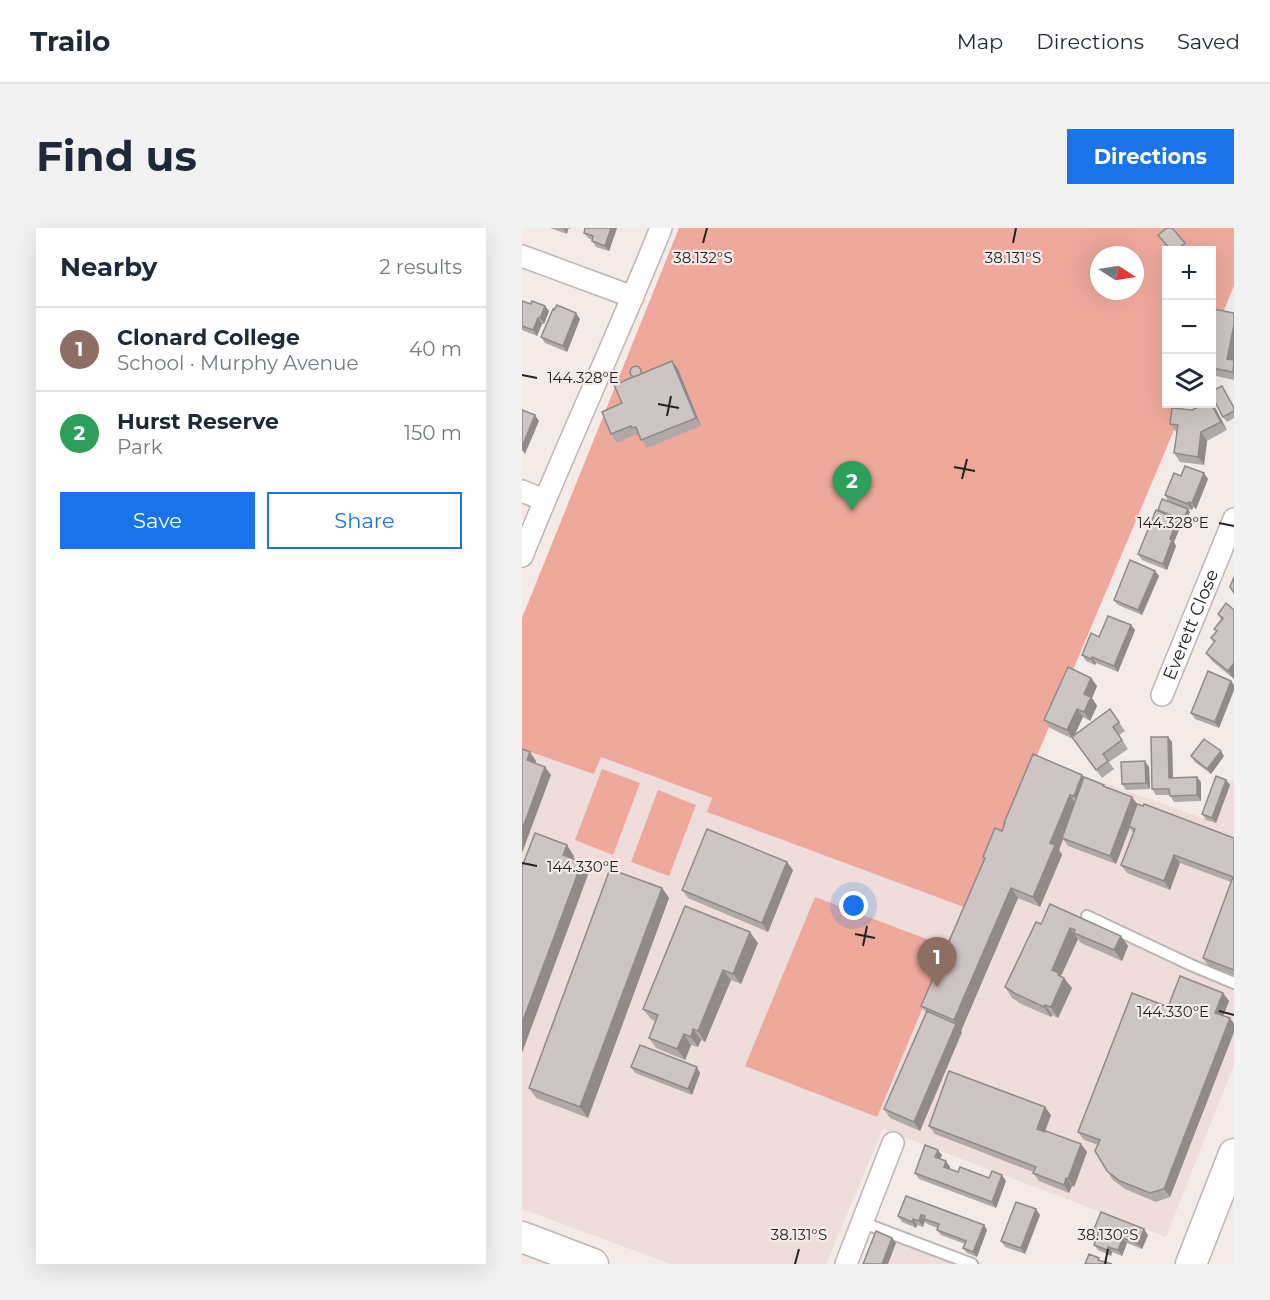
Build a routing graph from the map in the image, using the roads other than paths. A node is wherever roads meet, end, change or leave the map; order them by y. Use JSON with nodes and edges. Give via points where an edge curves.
{"nodes":[{"id":1,"x":662,"y":228,"type":"edge"},
{"id":2,"x":522,"y":256,"type":"edge"},
{"id":3,"x":633,"y":297,"type":"junction"},
{"id":4,"x":522,"y":492,"type":"edge"},
{"id":5,"x":544,"y":500,"type":"junction"},
{"id":6,"x":1234,"y":519,"type":"edge"},
{"id":7,"x":522,"y":556,"type":"edge"},
{"id":8,"x":1162,"y":695,"type":"dead end"},
{"id":9,"x":1087,"y":916,"type":"dead end"},
{"id":10,"x":1234,"y":983,"type":"edge"},
{"id":11,"x":892,"y":1143,"type":"dead end"},
{"id":12,"x":1234,"y":1154,"type":"edge"},
{"id":13,"x":861,"y":1222,"type":"junction"},
{"id":14,"x":522,"y":1237,"type":"edge"},
{"id":15,"x":559,"y":1258,"type":"edge"},
{"id":16,"x":593,"y":1264,"type":"edge"},
{"id":17,"x":846,"y":1264,"type":"edge"},
{"id":18,"x":972,"y":1264,"type":"edge"},
{"id":19,"x":1191,"y":1264,"type":"edge"}],
"edges":[{"from":1,"to":3,"type":"street"},
{"from":2,"to":3,"type":"street"},
{"from":3,"to":5,"type":"street"},
{"from":4,"to":5,"type":"street"},
{"from":5,"to":7,"type":"street"},
{"from":6,"to":8,"type":"street","name":"Everett Close"},
{"from":9,"to":10,"type":"lane"},
{"from":11,"to":13,"type":"street"},
{"from":12,"to":19,"type":"street"},
{"from":13,"to":17,"type":"street"},
{"from":13,"to":18,"type":"lane"},
{"from":14,"to":15,"type":"street"},
{"from":15,"to":16,"type":"street"}]}
